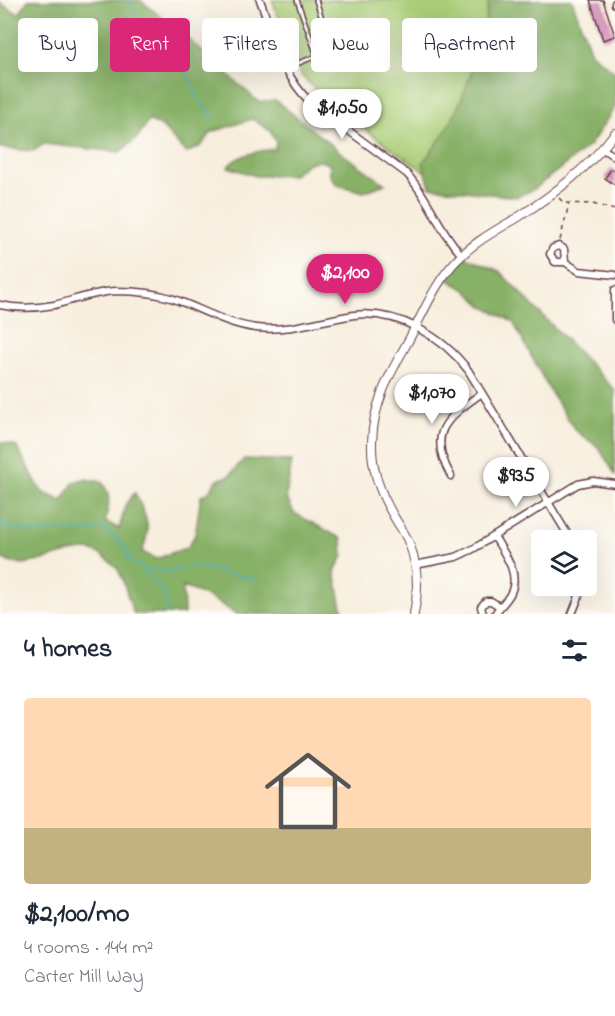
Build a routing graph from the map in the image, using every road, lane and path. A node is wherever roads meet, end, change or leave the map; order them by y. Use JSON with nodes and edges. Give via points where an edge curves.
{"nodes":[{"id":1,"x":260,"y":0,"type":"edge"},
{"id":2,"x":297,"y":0,"type":"edge"},
{"id":3,"x":316,"y":0,"type":"edge"},
{"id":4,"x":267,"y":18,"type":"edge"},
{"id":5,"x":322,"y":18,"type":"edge"},
{"id":6,"x":311,"y":39,"type":"edge"},
{"id":7,"x":288,"y":72,"type":"edge"},
{"id":8,"x":615,"y":133,"type":"edge"},
{"id":9,"x":603,"y":149,"type":"junction"},
{"id":10,"x":615,"y":157,"type":"edge"},
{"id":11,"x":554,"y":193,"type":"junction"},
{"id":12,"x":569,"y":203,"type":"junction"},
{"id":13,"x":615,"y":210,"type":"edge"},
{"id":14,"x":559,"y":246,"type":"junction"},
{"id":15,"x":462,"y":255,"type":"junction"},
{"id":16,"x":565,"y":262,"type":"junction"},
{"id":17,"x":615,"y":275,"type":"edge"},
{"id":18,"x":615,"y":290,"type":"edge"},
{"id":19,"x":0,"y":305,"type":"edge"},
{"id":20,"x":615,"y":320,"type":"edge"},
{"id":21,"x":416,"y":327,"type":"junction"},
{"id":22,"x":482,"y":393,"type":"junction"},
{"id":23,"x":451,"y":476,"type":"dead end"},
{"id":24,"x":615,"y":484,"type":"edge"},
{"id":25,"x":548,"y":503,"type":"junction"},
{"id":26,"x":565,"y":530,"type":"edge"},
{"id":27,"x":494,"y":536,"type":"junction"},
{"id":28,"x":415,"y":565,"type":"junction"},
{"id":29,"x":579,"y":596,"type":"edge"},
{"id":30,"x":499,"y":606,"type":"junction"},
{"id":31,"x":414,"y":614,"type":"edge"},
{"id":32,"x":483,"y":614,"type":"edge"},
{"id":33,"x":495,"y":614,"type":"edge"},
{"id":34,"x":572,"y":614,"type":"edge"}],
"edges":[{"from":1,"to":4,"type":"street"},
{"from":2,"to":6,"type":"lane"},
{"from":3,"to":5,"type":"lane"},
{"from":7,"to":15,"type":"street","via":[[310,102],[407,174],[426,198],[449,242]]},
{"from":8,"to":9,"type":"street"},
{"from":9,"to":10,"type":"street"},
{"from":9,"to":11,"type":"street"},
{"from":11,"to":12,"type":"path"},
{"from":11,"to":15,"type":"street"},
{"from":12,"to":13,"type":"path"},
{"from":12,"to":14,"type":"path"},
{"from":14,"to":16,"type":"street","via":[[565,252]]},
{"from":14,"to":16,"type":"street","via":[[552,249],[550,257],[558,263]]},
{"from":15,"to":21,"type":"street","via":[[443,277]]},
{"from":16,"to":17,"type":"street","via":[[579,271]]},
{"from":18,"to":20,"type":"street"},
{"from":19,"to":21,"type":"street","via":[[42,307],[113,291],[132,292],[174,299],[221,319],[254,327],[290,328],[357,315],[389,318]]},
{"from":21,"to":22,"type":"street","via":[[449,347]]},
{"from":21,"to":28,"type":"street","via":[[378,400],[372,444],[379,488],[409,543]]},
{"from":22,"to":23,"type":"street","via":[[453,414],[441,434],[440,452]]},
{"from":22,"to":25,"type":"street"},
{"from":24,"to":25,"type":"street","via":[[578,484]]},
{"from":25,"to":26,"type":"street"},
{"from":25,"to":27,"type":"street"},
{"from":27,"to":28,"type":"street","via":[[456,557]]},
{"from":27,"to":30,"type":"street","via":[[511,564],[514,578],[513,590]]},
{"from":28,"to":31,"type":"street","via":[[418,587]]},
{"from":29,"to":34,"type":"street"},
{"from":30,"to":32,"type":"street","via":[[486,601],[481,607]]},
{"from":30,"to":33,"type":"street"}]}
